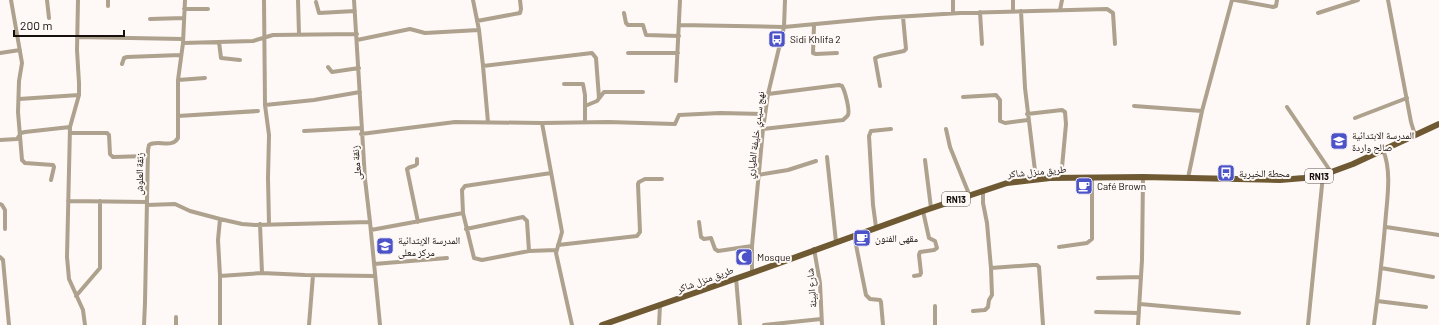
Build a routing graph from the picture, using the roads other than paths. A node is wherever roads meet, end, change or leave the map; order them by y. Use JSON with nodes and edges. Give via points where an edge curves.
{"nodes":[{"id":1,"x":11,"y":0,"type":"edge"},
{"id":2,"x":47,"y":0,"type":"edge"},
{"id":3,"x":78,"y":0,"type":"edge"},
{"id":4,"x":108,"y":0,"type":"edge"},
{"id":5,"x":185,"y":0,"type":"edge"},
{"id":6,"x":264,"y":0,"type":"edge"},
{"id":7,"x":298,"y":0,"type":"edge"},
{"id":8,"x":354,"y":0,"type":"edge"},
{"id":9,"x":473,"y":0,"type":"edge"},
{"id":10,"x":520,"y":0,"type":"edge"},
{"id":11,"x":680,"y":0,"type":"edge"},
{"id":12,"x":785,"y":0,"type":"edge"},
{"id":13,"x":953,"y":0,"type":"edge"},
{"id":14,"x":1013,"y":0,"type":"edge"},
{"id":15,"x":1062,"y":0,"type":"edge"},
{"id":16,"x":1232,"y":0,"type":"edge"},
{"id":17,"x":1236,"y":0,"type":"edge"},
{"id":18,"x":1277,"y":0,"type":"edge"},
{"id":19,"x":1358,"y":0,"type":"edge"},
{"id":20,"x":1388,"y":0,"type":"edge"},
{"id":21,"x":316,"y":2,"type":"dead end"},
{"id":22,"x":108,"y":6,"type":"dead end"},
{"id":23,"x":184,"y":9,"type":"junction"},
{"id":24,"x":208,"y":9,"type":"dead end"},
{"id":25,"x":1060,"y":10,"type":"junction"},
{"id":26,"x":355,"y":11,"type":"junction"},
{"id":27,"x":1014,"y":11,"type":"junction"},
{"id":28,"x":1021,"y":11,"type":"junction"},
{"id":29,"x":980,"y":12,"type":"junction"},
{"id":30,"x":624,"y":13,"type":"dead end"},
{"id":31,"x":953,"y":13,"type":"junction"},
{"id":32,"x":1318,"y":13,"type":"dead end"},
{"id":33,"x":903,"y":17,"type":"junction"},
{"id":34,"x":49,"y":18,"type":"dead end"},
{"id":35,"x":184,"y":18,"type":"junction"},
{"id":36,"x":150,"y":19,"type":"dead end"},
{"id":37,"x":477,"y":21,"type":"junction"},
{"id":38,"x":814,"y":24,"type":"junction"},
{"id":39,"x":679,"y":26,"type":"junction"},
{"id":40,"x":784,"y":27,"type":"junction"},
{"id":41,"x":479,"y":30,"type":"junction"},
{"id":42,"x":299,"y":34,"type":"junction"},
{"id":43,"x":357,"y":34,"type":"junction"},
{"id":44,"x":679,"y":36,"type":"junction"},
{"id":45,"x":77,"y":37,"type":"junction"},
{"id":46,"x":263,"y":38,"type":"junction"},
{"id":47,"x":357,"y":40,"type":"junction"},
{"id":48,"x":183,"y":41,"type":"junction"},
{"id":49,"x":219,"y":42,"type":"junction"},
{"id":50,"x":982,"y":44,"type":"dead end"},
{"id":51,"x":1115,"y":44,"type":"dead end"},
{"id":52,"x":20,"y":50,"type":"junction"},
{"id":53,"x":0,"y":53,"type":"edge"},
{"id":54,"x":628,"y":53,"type":"dead end"},
{"id":55,"x":678,"y":53,"type":"junction"},
{"id":56,"x":837,"y":54,"type":"dead end"},
{"id":57,"x":180,"y":55,"type":"junction"},
{"id":58,"x":240,"y":60,"type":"dead end"},
{"id":59,"x":122,"y":64,"type":"dead end"},
{"id":60,"x":483,"y":66,"type":"junction"},
{"id":61,"x":328,"y":67,"type":"dead end"},
{"id":62,"x":359,"y":68,"type":"junction"},
{"id":63,"x":205,"y":78,"type":"dead end"},
{"id":64,"x":178,"y":80,"type":"junction"},
{"id":65,"x":676,"y":80,"type":"dead end"},
{"id":66,"x":564,"y":84,"type":"dead end"},
{"id":67,"x":880,"y":86,"type":"dead end"},
{"id":68,"x":360,"y":92,"type":"junction"},
{"id":69,"x":643,"y":92,"type":"dead end"},
{"id":70,"x":768,"y":94,"type":"junction"},
{"id":71,"x":79,"y":95,"type":"junction"},
{"id":72,"x":963,"y":97,"type":"dead end"},
{"id":73,"x":599,"y":98,"type":"junction"},
{"id":74,"x":1407,"y":98,"type":"junction"},
{"id":75,"x":19,"y":99,"type":"junction"},
{"id":76,"x":265,"y":105,"type":"junction"},
{"id":77,"x":585,"y":106,"type":"junction"},
{"id":78,"x":1134,"y":106,"type":"dead end"},
{"id":79,"x":1287,"y":107,"type":"dead end"},
{"id":80,"x":258,"y":111,"type":"dead end"},
{"id":81,"x":1202,"y":111,"type":"junction"},
{"id":82,"x":765,"y":114,"type":"junction"},
{"id":83,"x":1027,"y":114,"type":"junction"},
{"id":84,"x":178,"y":116,"type":"junction"},
{"id":85,"x":1355,"y":118,"type":"dead end"},
{"id":86,"x":1028,"y":120,"type":"junction"},
{"id":87,"x":488,"y":122,"type":"junction"},
{"id":88,"x":585,"y":122,"type":"junction"},
{"id":89,"x":542,"y":123,"type":"junction"},
{"id":90,"x":1439,"y":124,"type":"edge"},
{"id":91,"x":70,"y":127,"type":"junction"},
{"id":92,"x":361,"y":128,"type":"junction"},
{"id":93,"x":763,"y":129,"type":"junction"},
{"id":94,"x":890,"y":129,"type":"dead end"},
{"id":95,"x":946,"y":129,"type":"dead end"},
{"id":96,"x":304,"y":132,"type":"dead end"},
{"id":97,"x":70,"y":133,"type":"junction"},
{"id":98,"x":361,"y":134,"type":"junction"},
{"id":99,"x":1415,"y":136,"type":"junction"},
{"id":100,"x":19,"y":137,"type":"junction"},
{"id":101,"x":0,"y":140,"type":"edge"},
{"id":102,"x":1383,"y":150,"type":"junction"},
{"id":103,"x":148,"y":156,"type":"junction"},
{"id":104,"x":827,"y":158,"type":"dead end"},
{"id":105,"x":416,"y":159,"type":"dead end"},
{"id":106,"x":925,"y":160,"type":"dead end"},
{"id":107,"x":816,"y":161,"type":"dead end"},
{"id":108,"x":1331,"y":172,"type":"junction"},
{"id":109,"x":551,"y":173,"type":"junction"},
{"id":110,"x":758,"y":175,"type":"junction"},
{"id":111,"x":1323,"y":175,"type":"junction"},
{"id":112,"x":1143,"y":177,"type":"junction"},
{"id":113,"x":1061,"y":178,"type":"junction"},
{"id":114,"x":1092,"y":178,"type":"junction"},
{"id":115,"x":1188,"y":178,"type":"junction"},
{"id":116,"x":662,"y":179,"type":"dead end"},
{"id":117,"x":1036,"y":179,"type":"junction"},
{"id":118,"x":51,"y":180,"type":"dead end"},
{"id":119,"x":983,"y":190,"type":"junction"},
{"id":120,"x":969,"y":194,"type":"junction"},
{"id":121,"x":68,"y":201,"type":"junction"},
{"id":122,"x":100,"y":201,"type":"junction"},
{"id":123,"x":147,"y":203,"type":"junction"},
{"id":124,"x":0,"y":204,"type":"edge"},
{"id":125,"x":931,"y":208,"type":"junction"},
{"id":126,"x":923,"y":210,"type":"junction"},
{"id":127,"x":463,"y":214,"type":"junction"},
{"id":128,"x":220,"y":219,"type":"junction"},
{"id":129,"x":370,"y":222,"type":"junction"},
{"id":130,"x":418,"y":222,"type":"junction"},
{"id":131,"x":699,"y":222,"type":"dead end"},
{"id":132,"x":260,"y":224,"type":"junction"},
{"id":133,"x":269,"y":224,"type":"junction"},
{"id":134,"x":876,"y":227,"type":"junction"},
{"id":135,"x":1386,"y":227,"type":"junction"},
{"id":136,"x":5,"y":229,"type":"dead end"},
{"id":137,"x":466,"y":229,"type":"junction"},
{"id":138,"x":371,"y":230,"type":"junction"},
{"id":139,"x":1439,"y":235,"type":"edge"},
{"id":140,"x":854,"y":236,"type":"junction"},
{"id":141,"x":836,"y":242,"type":"junction"},
{"id":142,"x":752,"y":246,"type":"junction"},
{"id":143,"x":1059,"y":247,"type":"dead end"},
{"id":144,"x":557,"y":248,"type":"junction"},
{"id":145,"x":814,"y":250,"type":"junction"},
{"id":146,"x":529,"y":251,"type":"junction"},
{"id":147,"x":0,"y":257,"type":"edge"},
{"id":148,"x":447,"y":258,"type":"dead end"},
{"id":149,"x":374,"y":264,"type":"junction"},
{"id":150,"x":990,"y":268,"type":"junction"},
{"id":151,"x":1381,"y":268,"type":"junction"},
{"id":152,"x":262,"y":272,"type":"junction"},
{"id":153,"x":752,"y":273,"type":"junction"},
{"id":154,"x":313,"y":275,"type":"junction"},
{"id":155,"x":220,"y":276,"type":"junction"},
{"id":156,"x":374,"y":276,"type":"junction"},
{"id":157,"x":914,"y":276,"type":"dead end"},
{"id":158,"x":1141,"y":277,"type":"junction"},
{"id":159,"x":1433,"y":277,"type":"dead end"},
{"id":160,"x":736,"y":278,"type":"junction"},
{"id":161,"x":1098,"y":278,"type":"dead end"},
{"id":162,"x":0,"y":293,"type":"edge"},
{"id":163,"x":6,"y":293,"type":"junction"},
{"id":164,"x":76,"y":296,"type":"junction"},
{"id":165,"x":1377,"y":301,"type":"junction"},
{"id":166,"x":1140,"y":304,"type":"junction"},
{"id":167,"x":660,"y":305,"type":"junction"},
{"id":168,"x":935,"y":306,"type":"dead end"},
{"id":169,"x":1426,"y":307,"type":"dead end"},
{"id":170,"x":973,"y":311,"type":"dead end"},
{"id":171,"x":1096,"y":312,"type":"dead end"},
{"id":172,"x":1139,"y":313,"type":"junction"},
{"id":173,"x":1239,"y":313,"type":"dead end"},
{"id":174,"x":176,"y":316,"type":"dead end"},
{"id":175,"x":821,"y":319,"type":"junction"},
{"id":176,"x":605,"y":324,"type":"edge"},
{"id":177,"x":9,"y":325,"type":"edge"},
{"id":178,"x":85,"y":325,"type":"edge"},
{"id":179,"x":144,"y":325,"type":"edge"},
{"id":180,"x":176,"y":325,"type":"edge"},
{"id":181,"x":220,"y":325,"type":"edge"},
{"id":182,"x":308,"y":325,"type":"edge"},
{"id":183,"x":380,"y":325,"type":"edge"},
{"id":184,"x":572,"y":325,"type":"edge"},
{"id":185,"x":658,"y":325,"type":"edge"},
{"id":186,"x":740,"y":325,"type":"edge"},
{"id":187,"x":764,"y":325,"type":"edge"},
{"id":188,"x":822,"y":325,"type":"edge"},
{"id":189,"x":883,"y":325,"type":"edge"},
{"id":190,"x":935,"y":325,"type":"edge"},
{"id":191,"x":1043,"y":325,"type":"edge"},
{"id":192,"x":1138,"y":325,"type":"edge"},
{"id":193,"x":1308,"y":325,"type":"edge"},
{"id":194,"x":1374,"y":325,"type":"edge"}],
"edges":[{"from":1,"to":52,"type":"street"},
{"from":2,"to":34,"type":"street"},
{"from":3,"to":45,"type":"street"},
{"from":4,"to":22,"type":"street"},
{"from":5,"to":23,"type":"street","name":"زنقة العلوش"},
{"from":6,"to":46,"type":"street"},
{"from":7,"to":42,"type":"street"},
{"from":8,"to":26,"type":"street","name":"زنقة معلى"},
{"from":9,"to":37,"type":"street"},
{"from":10,"to":37,"type":"street","via":[[520,14]]},
{"from":11,"to":39,"type":"street"},
{"from":12,"to":40,"type":"street","name":"نهج سيدي خليفة الطياري"},
{"from":13,"to":31,"type":"street"},
{"from":14,"to":27,"type":"street"},
{"from":15,"to":25,"type":"street"},
{"from":16,"to":81,"type":"street"},
{"from":17,"to":18,"type":"street","via":[[1274,7]]},
{"from":19,"to":32,"type":"street"},
{"from":20,"to":74,"type":"street"},
{"from":21,"to":26,"type":"street","via":[[319,13]]},
{"from":23,"to":24,"type":"street"},
{"from":23,"to":35,"type":"street","name":"زنقة العلوش"},
{"from":25,"to":28,"type":"street"},
{"from":25,"to":51,"type":"street","via":[[1111,10],[1114,13]]},
{"from":26,"to":43,"type":"street","name":"زنقة معلى"},
{"from":27,"to":28,"type":"street"},
{"from":27,"to":29,"type":"street"},
{"from":28,"to":83,"type":"street"},
{"from":29,"to":31,"type":"street"},
{"from":29,"to":50,"type":"street"},
{"from":30,"to":44,"type":"street","via":[[628,25],[643,25],[646,35]]},
{"from":31,"to":33,"type":"street"},
{"from":33,"to":38,"type":"street"},
{"from":33,"to":67,"type":"street","via":[[906,49],[875,58]]},
{"from":35,"to":36,"type":"street"},
{"from":35,"to":48,"type":"street","name":"زنقة العلوش"},
{"from":37,"to":41,"type":"street"},
{"from":38,"to":40,"type":"street"},
{"from":38,"to":56,"type":"street","via":[[813,53]]},
{"from":39,"to":40,"type":"street"},
{"from":39,"to":44,"type":"street"},
{"from":40,"to":70,"type":"street","name":"نهج سيدي خليفة الطياري"},
{"from":41,"to":47,"type":"street","via":[[425,33],[410,29]]},
{"from":41,"to":60,"type":"street"},
{"from":42,"to":43,"type":"street"},
{"from":42,"to":46,"type":"street"},
{"from":43,"to":47,"type":"street","name":"زنقة معلى"},
{"from":44,"to":55,"type":"street"},
{"from":45,"to":48,"type":"street"},
{"from":45,"to":71,"type":"street"},
{"from":46,"to":49,"type":"street"},
{"from":46,"to":76,"type":"street"},
{"from":47,"to":62,"type":"street","name":"زنقة معلى"},
{"from":48,"to":49,"type":"street"},
{"from":48,"to":57,"type":"street","name":"زنقة العلوش"},
{"from":49,"to":58,"type":"street","via":[[221,58]]},
{"from":52,"to":53,"type":"street"},
{"from":52,"to":75,"type":"street","via":[[22,63]]},
{"from":54,"to":55,"type":"street"},
{"from":55,"to":65,"type":"street"},
{"from":57,"to":59,"type":"street","via":[[127,57]]},
{"from":57,"to":64,"type":"street","name":"زنقة العلوش"},
{"from":60,"to":73,"type":"street","via":[[592,54],[596,58]]},
{"from":60,"to":87,"type":"street"},
{"from":61,"to":62,"type":"street","via":[[332,72]]},
{"from":62,"to":68,"type":"street","name":"زنقة معلى"},
{"from":63,"to":64,"type":"street"},
{"from":64,"to":84,"type":"street","name":"زنقة العلوش"},
{"from":66,"to":77,"type":"street","via":[[583,84]]},
{"from":68,"to":76,"type":"street"},
{"from":68,"to":92,"type":"street","name":"زنقة معلى"},
{"from":69,"to":73,"type":"street","via":[[604,92]]},
{"from":70,"to":82,"type":"street","name":"نهج سيدي خليفة الطياري"},
{"from":70,"to":93,"type":"street","via":[[839,85],[845,91],[848,113],[843,120]]},
{"from":71,"to":75,"type":"street"},
{"from":71,"to":91,"type":"street"},
{"from":72,"to":86,"type":"street","via":[[996,95],[1000,100],[1000,121],[1005,123]]},
{"from":73,"to":77,"type":"street"},
{"from":74,"to":85,"type":"street"},
{"from":74,"to":99,"type":"street"},
{"from":75,"to":100,"type":"street"},
{"from":76,"to":133,"type":"street","via":[[269,135]]},
{"from":77,"to":88,"type":"street"},
{"from":78,"to":81,"type":"street"},
{"from":79,"to":108,"type":"street"},
{"from":80,"to":84,"type":"street"},
{"from":81,"to":115,"type":"street"},
{"from":82,"to":88,"type":"street","via":[[680,115],[675,124]]},
{"from":82,"to":93,"type":"street","name":"نهج سيدي خليفة الطياري"},
{"from":83,"to":86,"type":"street"},
{"from":83,"to":113,"type":"street","via":[[1062,110],[1066,112]]},
{"from":84,"to":103,"type":"street","name":"زنقة العلوش","via":[[176,141],[152,143],[148,147]]},
{"from":86,"to":117,"type":"street"},
{"from":87,"to":89,"type":"street"},
{"from":87,"to":98,"type":"street","via":[[448,122]]},
{"from":88,"to":89,"type":"street"},
{"from":89,"to":109,"type":"street"},
{"from":90,"to":99,"type":"main road","name":"طريق منزل شاكر","number":"RN13"},
{"from":91,"to":97,"type":"street"},
{"from":91,"to":100,"type":"street","via":[[25,132]]},
{"from":92,"to":96,"type":"street"},
{"from":92,"to":98,"type":"street","name":"زنقة معلى"},
{"from":93,"to":110,"type":"street","name":"نهج سيدي خليفة الطياري"},
{"from":94,"to":134,"type":"street","via":[[871,131],[869,136]]},
{"from":95,"to":120,"type":"street","via":[[950,147]]},
{"from":97,"to":103,"type":"street","via":[[107,133],[112,156]]},
{"from":97,"to":121,"type":"street"},
{"from":98,"to":129,"type":"street","name":"زنقة معلى"},
{"from":99,"to":102,"type":"main road","name":"طريق منزل شاكر","number":"RN13"},
{"from":100,"to":101,"type":"street","via":[[15,140]]},
{"from":100,"to":118,"type":"street","via":[[22,161],[53,164]]},
{"from":102,"to":108,"type":"main road","name":"طريق منزل شاكر","number":"RN13"},
{"from":102,"to":135,"type":"street","via":[[1387,170]]},
{"from":103,"to":123,"type":"street","name":"زنقة العلوش"},
{"from":104,"to":141,"type":"street"},
{"from":105,"to":130,"type":"street","via":[[417,164],[407,169]]},
{"from":106,"to":125,"type":"street"},
{"from":107,"to":110,"type":"street","via":[[788,170]]},
{"from":108,"to":111,"type":"main road","name":"طريق منزل شاكر","number":"RN13"},
{"from":109,"to":127,"type":"street","via":[[465,186],[462,190]]},
{"from":109,"to":144,"type":"street","via":[[562,232]]},
{"from":110,"to":142,"type":"street","name":"نهج سيدي خليفة الطياري"},
{"from":111,"to":115,"type":"main road","name":"طريق منزل شاكر","number":"RN13","via":[[1280,180]]},
{"from":111,"to":193,"type":"street"},
{"from":112,"to":114,"type":"main road","name":"طريق منزل شاكر","number":"RN13"},
{"from":112,"to":115,"type":"main road","name":"طريق منزل شاكر","number":"RN13"},
{"from":112,"to":158,"type":"street"},
{"from":113,"to":114,"type":"main road","name":"طريق منزل شاكر","number":"RN13"},
{"from":113,"to":117,"type":"main road","name":"طريق منزل شاكر","number":"RN13"},
{"from":114,"to":143,"type":"street","via":[[1092,239],[1087,243]]},
{"from":116,"to":144,"type":"street","via":[[645,179],[638,184],[640,232],[637,236]]},
{"from":117,"to":119,"type":"main road","name":"طريق منزل شاكر","number":"RN13"},
{"from":119,"to":120,"type":"main road","name":"طريق منزل شاكر","number":"RN13"},
{"from":119,"to":150,"type":"street"},
{"from":120,"to":125,"type":"main road","name":"طريق منزل شاكر","number":"RN13"},
{"from":121,"to":122,"type":"street"},
{"from":121,"to":164,"type":"street","via":[[68,272]]},
{"from":122,"to":123,"type":"street"},
{"from":122,"to":164,"type":"street","via":[[100,268]]},
{"from":123,"to":128,"type":"street","via":[[175,204]]},
{"from":123,"to":179,"type":"street","name":"زنقة العلوش"},
{"from":124,"to":136,"type":"street","via":[[5,210]]},
{"from":125,"to":126,"type":"main road","name":"طريق منزل شاكر","number":"RN13"},
{"from":126,"to":134,"type":"main road","name":"طريق منزل شاكر","number":"RN13"},
{"from":126,"to":157,"type":"street","via":[[929,238],[935,241],[937,248],[921,252],[921,273]]},
{"from":127,"to":130,"type":"street"},
{"from":127,"to":137,"type":"street"},
{"from":128,"to":132,"type":"street","via":[[242,224]]},
{"from":128,"to":155,"type":"street"},
{"from":129,"to":133,"type":"street"},
{"from":129,"to":138,"type":"street","name":"زنقة معلى"},
{"from":130,"to":138,"type":"street"},
{"from":131,"to":142,"type":"street","via":[[701,237],[711,238],[718,251]]},
{"from":132,"to":133,"type":"street"},
{"from":132,"to":152,"type":"street"},
{"from":134,"to":140,"type":"main road","name":"طريق منزل شاكر","number":"RN13"},
{"from":135,"to":139,"type":"street"},
{"from":135,"to":151,"type":"street"},
{"from":137,"to":146,"type":"street","via":[[473,256],[477,260]]},
{"from":137,"to":146,"type":"street","via":[[524,216],[527,221]]},
{"from":138,"to":149,"type":"street","name":"زنقة معلى"},
{"from":140,"to":141,"type":"main road","name":"طريق منزل شاكر","number":"RN13"},
{"from":140,"to":189,"type":"street","via":[[866,295],[870,299],[880,300]]},
{"from":141,"to":145,"type":"main road","name":"طريق منزل شاكر","number":"RN13"},
{"from":142,"to":153,"type":"street","name":"نهج سيدي خليفة الطياري"},
{"from":144,"to":146,"type":"street"},
{"from":144,"to":184,"type":"street","via":[[556,254]]},
{"from":145,"to":153,"type":"main road","name":"طريق منزل شاكر","number":"RN13"},
{"from":145,"to":175,"type":"street","name":"شارع البيئة","via":[[820,283]]},
{"from":147,"to":163,"type":"street","via":[[3,260]]},
{"from":148,"to":149,"type":"street"},
{"from":149,"to":156,"type":"street","name":"زنقة معلى"},
{"from":150,"to":170,"type":"street","via":[[992,295],[988,307],[985,310]]},
{"from":150,"to":191,"type":"street","via":[[1033,265],[1039,267]]},
{"from":151,"to":159,"type":"street"},
{"from":151,"to":165,"type":"street"},
{"from":152,"to":154,"type":"street"},
{"from":152,"to":155,"type":"street"},
{"from":153,"to":160,"type":"main road","name":"طريق منزل شاكر","number":"RN13"},
{"from":154,"to":156,"type":"street"},
{"from":154,"to":182,"type":"street"},
{"from":155,"to":181,"type":"street"},
{"from":156,"to":183,"type":"street","name":"زنقة معلى"},
{"from":158,"to":161,"type":"street"},
{"from":158,"to":166,"type":"street"},
{"from":160,"to":167,"type":"main road","name":"طريق منزل شاكر","number":"RN13"},
{"from":160,"to":186,"type":"street"},
{"from":162,"to":163,"type":"street"},
{"from":163,"to":177,"type":"street"},
{"from":164,"to":178,"type":"street","via":[[83,310]]},
{"from":165,"to":169,"type":"street"},
{"from":165,"to":194,"type":"street"},
{"from":166,"to":172,"type":"street"},
{"from":166,"to":173,"type":"street"},
{"from":167,"to":176,"type":"main road","name":"طريق منزل شاكر","number":"RN13"},
{"from":167,"to":185,"type":"street"},
{"from":168,"to":190,"type":"street"},
{"from":171,"to":172,"type":"street"},
{"from":172,"to":192,"type":"street"},
{"from":174,"to":180,"type":"street"},
{"from":175,"to":187,"type":"street"},
{"from":175,"to":188,"type":"street","name":"شارع البيئة"}]}
